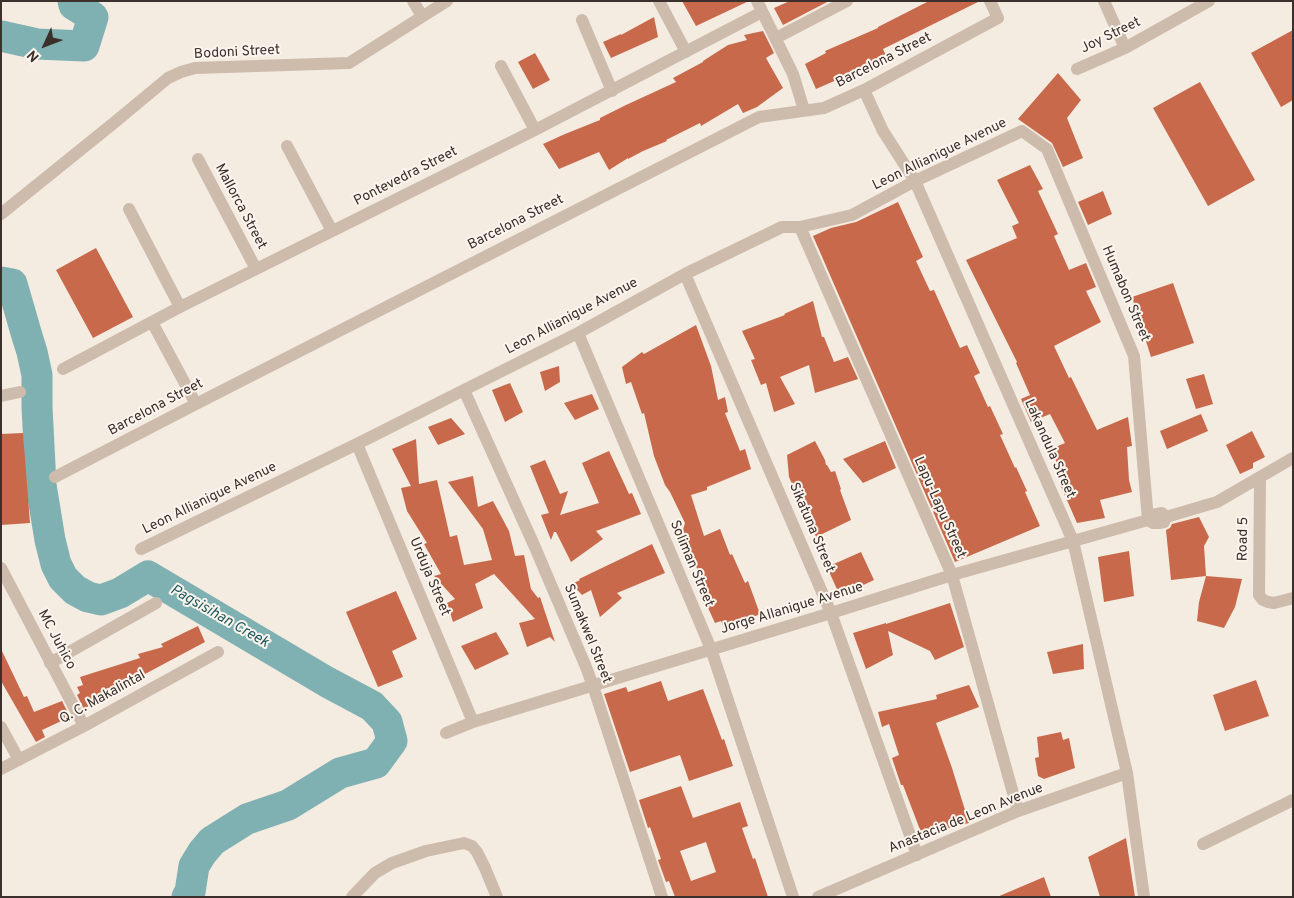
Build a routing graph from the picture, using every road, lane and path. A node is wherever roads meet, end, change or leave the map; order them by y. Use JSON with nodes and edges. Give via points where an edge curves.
{"nodes":[{"id":1,"x":413,"y":1,"type":"edge"},
{"id":2,"x":447,"y":1,"type":"edge"},
{"id":3,"x":660,"y":1,"type":"edge"},
{"id":4,"x":848,"y":1,"type":"edge"},
{"id":5,"x":990,"y":1,"type":"edge"},
{"id":6,"x":1104,"y":1,"type":"edge"},
{"id":7,"x":1209,"y":1,"type":"edge"},
{"id":8,"x":760,"y":7,"type":"edge"},
{"id":9,"x":422,"y":16,"type":"junction"},
{"id":10,"x":582,"y":20,"type":"dead end"},
{"id":11,"x":776,"y":38,"type":"junction"},
{"id":12,"x":1125,"y":48,"type":"junction"},
{"id":13,"x":686,"y":52,"type":"junction"},
{"id":14,"x":501,"y":66,"type":"dead end"},
{"id":15,"x":1077,"y":69,"type":"dead end"},
{"id":16,"x":864,"y":90,"type":"junction"},
{"id":17,"x":612,"y":91,"type":"junction"},
{"id":18,"x":804,"y":110,"type":"junction"},
{"id":19,"x":535,"y":130,"type":"junction"},
{"id":20,"x":1022,"y":131,"type":"joint"},
{"id":21,"x":287,"y":146,"type":"dead end"},
{"id":22,"x":198,"y":159,"type":"dead end"},
{"id":23,"x":915,"y":181,"type":"junction"},
{"id":24,"x":128,"y":208,"type":"dead end"},
{"id":25,"x":1,"y":214,"type":"edge"},
{"id":26,"x":800,"y":228,"type":"junction"},
{"id":27,"x":332,"y":230,"type":"junction"},
{"id":28,"x":256,"y":269,"type":"junction"},
{"id":29,"x":685,"y":274,"type":"junction"},
{"id":30,"x":180,"y":307,"type":"junction"},
{"id":31,"x":152,"y":322,"type":"junction"},
{"id":32,"x":578,"y":332,"type":"junction"},
{"id":33,"x":63,"y":369,"type":"dead end"},
{"id":34,"x":464,"y":390,"type":"junction"},
{"id":35,"x":20,"y":392,"type":"dead end"},
{"id":36,"x":1,"y":396,"type":"edge"},
{"id":37,"x":196,"y":404,"type":"junction"},
{"id":38,"x":356,"y":444,"type":"junction"},
{"id":39,"x":1293,"y":458,"type":"edge"},
{"id":40,"x":55,"y":477,"type":"dead end"},
{"id":41,"x":1260,"y":477,"type":"junction"},
{"id":42,"x":1158,"y":518,"type":"junction"},
{"id":43,"x":1073,"y":541,"type":"junction"},
{"id":44,"x":141,"y":549,"type":"dead end"},
{"id":45,"x":1,"y":568,"type":"edge"},
{"id":46,"x":952,"y":575,"type":"junction"},
{"id":47,"x":1293,"y":598,"type":"edge"},
{"id":48,"x":156,"y":603,"type":"dead end"},
{"id":49,"x":831,"y":613,"type":"junction"},
{"id":50,"x":711,"y":649,"type":"junction"},
{"id":51,"x":218,"y":652,"type":"dead end"},
{"id":52,"x":50,"y":662,"type":"junction"},
{"id":53,"x":593,"y":686,"type":"junction"},
{"id":54,"x":473,"y":722,"type":"junction"},
{"id":55,"x":84,"y":726,"type":"junction"},
{"id":56,"x":1,"y":727,"type":"edge"},
{"id":57,"x":446,"y":733,"type":"dead end"},
{"id":58,"x":19,"y":760,"type":"junction"},
{"id":59,"x":1,"y":769,"type":"edge"},
{"id":60,"x":1128,"y":772,"type":"junction"},
{"id":61,"x":1293,"y":800,"type":"edge"},
{"id":62,"x":1018,"y":811,"type":"junction"},
{"id":63,"x":1203,"y":844,"type":"dead end"},
{"id":64,"x":917,"y":855,"type":"junction"},
{"id":65,"x":352,"y":897,"type":"edge"},
{"id":66,"x":496,"y":897,"type":"edge"},
{"id":67,"x":662,"y":897,"type":"edge"},
{"id":68,"x":793,"y":897,"type":"edge"},
{"id":69,"x":818,"y":897,"type":"edge"},
{"id":70,"x":1144,"y":897,"type":"edge"}],
"edges":[{"from":1,"to":9,"type":"street"},
{"from":2,"to":9,"type":"street","name":"Bodoni Street"},
{"from":3,"to":13,"type":"street"},
{"from":4,"to":11,"type":"street"},
{"from":5,"to":16,"type":"street","name":"Barcelona Street","via":[[998,18]]},
{"from":6,"to":12,"type":"street"},
{"from":7,"to":12,"type":"street","name":"Joy Street"},
{"from":8,"to":11,"type":"street"},
{"from":8,"to":13,"type":"street","name":"Pontevedra Street"},
{"from":9,"to":25,"type":"street","name":"Bodoni Street","via":[[349,63],[195,68],[168,78]]},
{"from":10,"to":17,"type":"street"},
{"from":11,"to":18,"type":"street","via":[[794,74]]},
{"from":12,"to":15,"type":"street","name":"Joy Street"},
{"from":13,"to":17,"type":"street","name":"Pontevedra Street"},
{"from":14,"to":19,"type":"street"},
{"from":16,"to":18,"type":"street","name":"Barcelona Street","via":[[824,108]]},
{"from":16,"to":23,"type":"street","name":"Lakandula Street","via":[[883,131]]},
{"from":17,"to":19,"type":"street","name":"Pontevedra Street"},
{"from":18,"to":37,"type":"street","name":"Barcelona Street","via":[[759,117]]},
{"from":19,"to":27,"type":"street","name":"Pontevedra Street"},
{"from":20,"to":23,"type":"street","name":"Leon Allianigue Avenue"},
{"from":20,"to":42,"type":"street","name":"Humabon Street","via":[[1047,149],[1134,356]]},
{"from":21,"to":27,"type":"street"},
{"from":22,"to":28,"type":"street","name":"Mallorca Street"},
{"from":23,"to":26,"type":"street","name":"Leon Allianigue Avenue","via":[[852,215]]},
{"from":23,"to":43,"type":"street","name":"Lakandula Street"},
{"from":24,"to":30,"type":"street"},
{"from":26,"to":29,"type":"street","name":"Leon Allianigue Avenue","via":[[782,227]]},
{"from":26,"to":46,"type":"street","name":"Lapu-Lapu Street"},
{"from":27,"to":28,"type":"street","name":"Pontevedra Street"},
{"from":28,"to":30,"type":"street","name":"Pontevedra Street"},
{"from":29,"to":32,"type":"street","name":"Leon Allianigue Avenue"},
{"from":29,"to":49,"type":"street","name":"Sikatuna Street"},
{"from":30,"to":31,"type":"street","name":"Pontevedra Street"},
{"from":31,"to":33,"type":"street","name":"Pontevedra Street"},
{"from":31,"to":37,"type":"street"},
{"from":32,"to":34,"type":"street","name":"Leon Allianigue Avenue"},
{"from":32,"to":50,"type":"street","name":"Soliman Street"},
{"from":34,"to":38,"type":"street","name":"Leon Allianigue Avenue"},
{"from":34,"to":53,"type":"street","name":"Sumakwel Street"},
{"from":35,"to":36,"type":"street"},
{"from":37,"to":40,"type":"street","name":"Barcelona Street"},
{"from":38,"to":44,"type":"street","name":"Leon Allianigue Avenue"},
{"from":38,"to":54,"type":"street","name":"Urduja Street"},
{"from":39,"to":41,"type":"street","name":"Jorge Allanigue Avenue"},
{"from":41,"to":42,"type":"street","name":"Jorge Allanigue Avenue","via":[[1217,502]]},
{"from":41,"to":47,"type":"street","name":"Road 5","via":[[1259,595],[1263,600],[1274,603]]},
{"from":42,"to":43,"type":"street","name":"Jorge Allanigue Avenue"},
{"from":43,"to":46,"type":"street","name":"Jorge Allanigue Avenue"},
{"from":43,"to":60,"type":"street","name":"Lakandula Street"},
{"from":45,"to":52,"type":"street","name":"MC Juhico"},
{"from":46,"to":49,"type":"street","name":"Jorge Allanigue Avenue"},
{"from":46,"to":62,"type":"street","name":"Lapu-Lapu Street"},
{"from":48,"to":52,"type":"street"},
{"from":49,"to":50,"type":"street","name":"Jorge Allanigue Avenue"},
{"from":49,"to":64,"type":"street","name":"Sikatuna Street"},
{"from":50,"to":53,"type":"street","name":"Jorge Allanigue Avenue"},
{"from":50,"to":68,"type":"street","name":"Soliman Street"},
{"from":51,"to":55,"type":"street","name":"Q. C. Makalintal"},
{"from":52,"to":55,"type":"street","name":"MC Juhico"},
{"from":53,"to":54,"type":"street","name":"Jorge Allanigue Avenue"},
{"from":53,"to":67,"type":"street","name":"Sumakwel Street"},
{"from":54,"to":57,"type":"street","name":"Jorge Allanigue Avenue"},
{"from":55,"to":58,"type":"street","name":"Q. C. Makalintal"},
{"from":56,"to":58,"type":"street"},
{"from":58,"to":59,"type":"street","name":"Q. C. Makalintal"},
{"from":60,"to":62,"type":"street","name":"Anastacia de Leon Avenue"},
{"from":60,"to":70,"type":"street","name":"Lakandula Street"},
{"from":61,"to":63,"type":"street"},
{"from":62,"to":64,"type":"street","name":"Anastacia de Leon Avenue"},
{"from":64,"to":69,"type":"street","name":"Anastacia de Leon Avenue"},
{"from":65,"to":66,"type":"street","via":[[375,873],[392,863],[464,843],[477,852]]}]}
